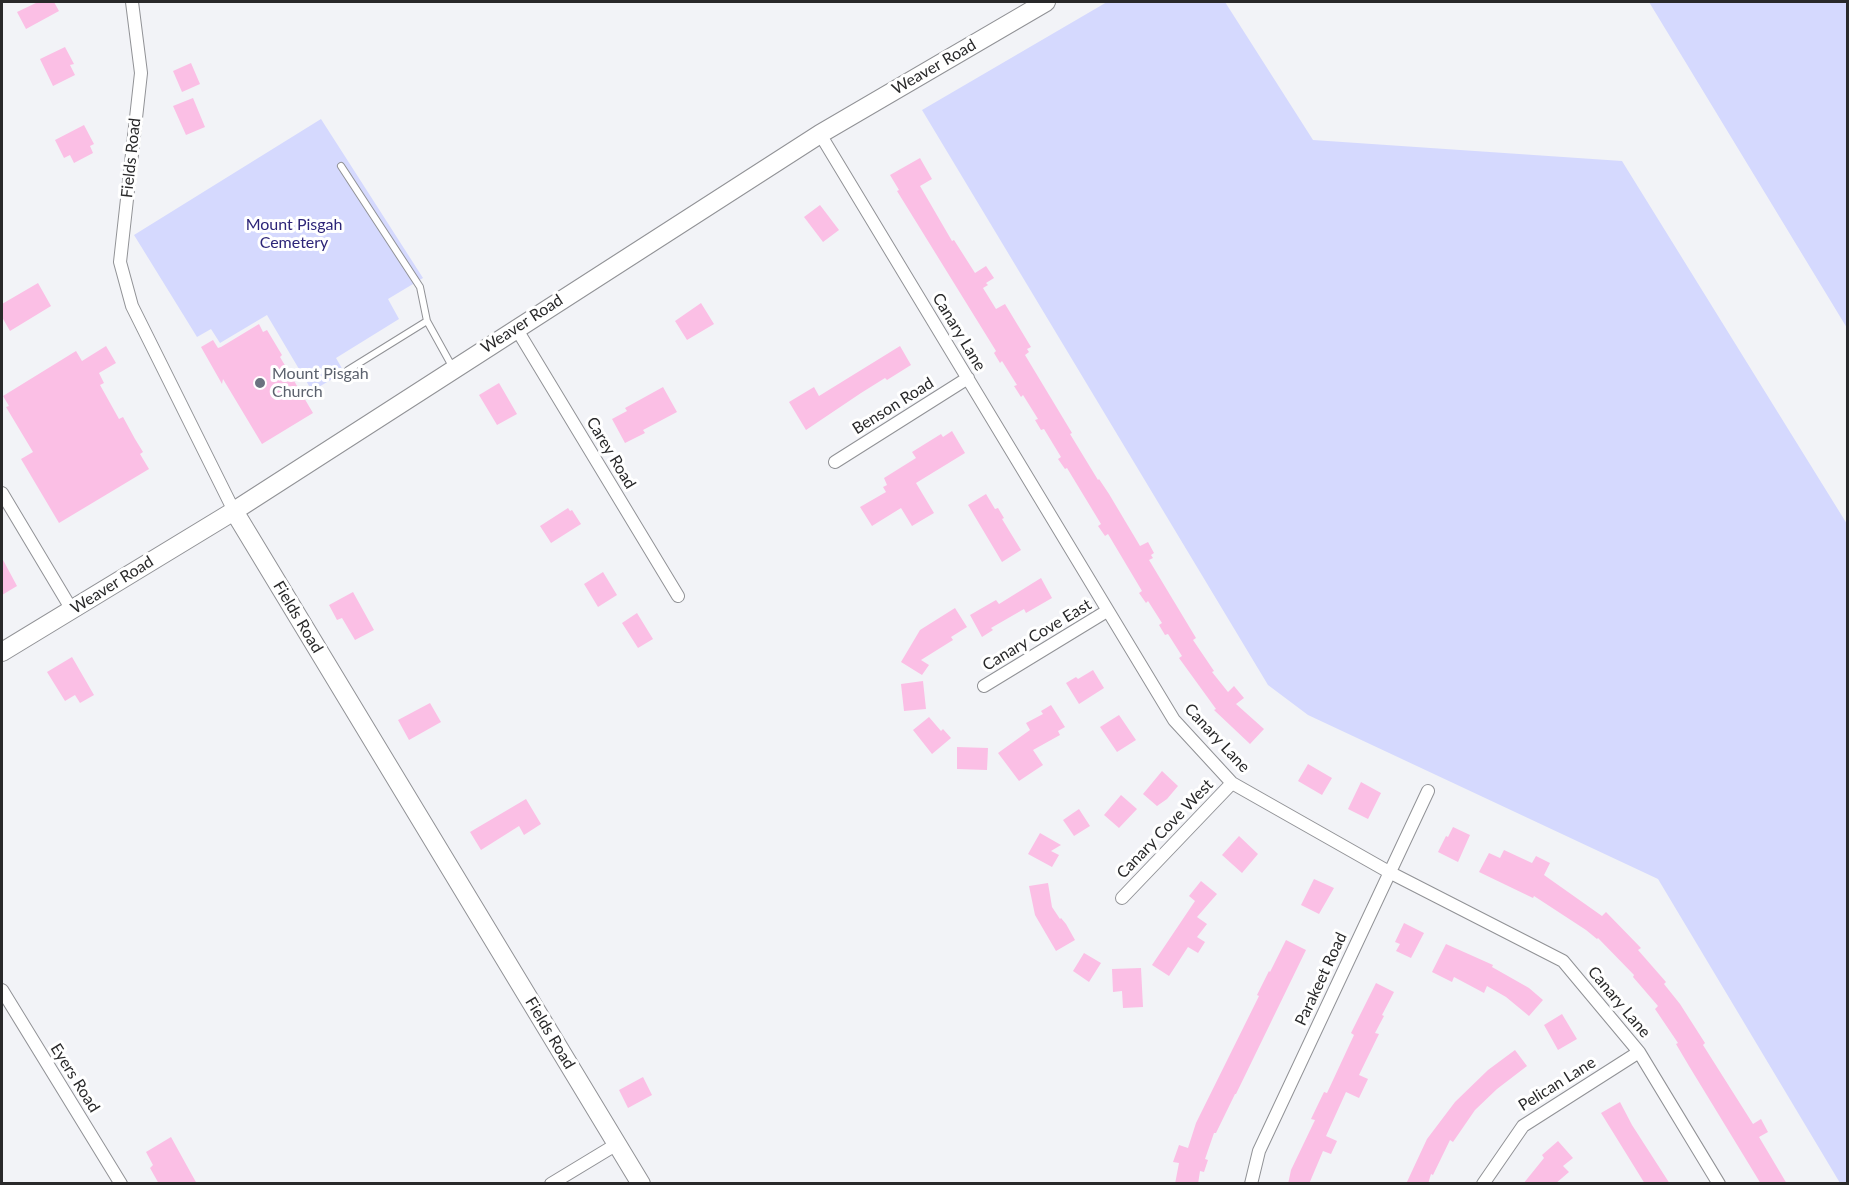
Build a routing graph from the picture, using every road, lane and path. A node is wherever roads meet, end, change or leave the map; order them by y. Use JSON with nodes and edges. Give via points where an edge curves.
{"nodes":[{"id":1,"x":132,"y":2,"type":"edge"},
{"id":2,"x":1046,"y":2,"type":"edge"},
{"id":3,"x":819,"y":134,"type":"junction"},
{"id":4,"x":341,"y":166,"type":"dead end"},
{"id":5,"x":427,"y":321,"type":"junction"},
{"id":6,"x":516,"y":328,"type":"junction"},
{"id":7,"x":453,"y":369,"type":"junction"},
{"id":8,"x":348,"y":370,"type":"dead end"},
{"id":9,"x":968,"y":378,"type":"junction"},
{"id":10,"x":835,"y":462,"type":"dead end"},
{"id":11,"x":2,"y":493,"type":"edge"},
{"id":12,"x":234,"y":511,"type":"junction"},
{"id":13,"x":678,"y":596,"type":"dead end"},
{"id":14,"x":72,"y":610,"type":"junction"},
{"id":15,"x":1107,"y":611,"type":"junction"},
{"id":16,"x":2,"y":652,"type":"edge"},
{"id":17,"x":984,"y":686,"type":"dead end"},
{"id":18,"x":1232,"y":783,"type":"junction"},
{"id":19,"x":1428,"y":791,"type":"dead end"},
{"id":20,"x":1389,"y":872,"type":"junction"},
{"id":21,"x":1122,"y":898,"type":"dead end"},
{"id":22,"x":2,"y":990,"type":"edge"},
{"id":23,"x":1639,"y":1052,"type":"junction"},
{"id":24,"x":617,"y":1144,"type":"junction"},
{"id":25,"x":121,"y":1184,"type":"edge"},
{"id":26,"x":551,"y":1184,"type":"edge"},
{"id":27,"x":641,"y":1184,"type":"edge"},
{"id":28,"x":1251,"y":1184,"type":"edge"},
{"id":29,"x":1483,"y":1184,"type":"edge"},
{"id":30,"x":1719,"y":1184,"type":"edge"}],
"edges":[{"from":1,"to":12,"type":"street","name":"Fields Road","via":[[141,73],[120,262],[132,306]]},
{"from":2,"to":3,"type":"main road","name":"Weaver Road"},
{"from":3,"to":6,"type":"main road","name":"Weaver Road"},
{"from":3,"to":9,"type":"street","name":"Canary Lane"},
{"from":4,"to":5,"type":"lane","via":[[420,287]]},
{"from":5,"to":7,"type":"lane"},
{"from":5,"to":8,"type":"lane"},
{"from":6,"to":7,"type":"main road","name":"Weaver Road"},
{"from":6,"to":13,"type":"street","name":"Carey Road"},
{"from":7,"to":12,"type":"main road","name":"Weaver Road"},
{"from":9,"to":10,"type":"street","name":"Benson Road"},
{"from":9,"to":15,"type":"street","name":"Canary Lane"},
{"from":11,"to":14,"type":"street"},
{"from":12,"to":14,"type":"main road","name":"Weaver Road"},
{"from":12,"to":24,"type":"main road","name":"Fields Road"},
{"from":14,"to":16,"type":"main road","name":"Weaver Road"},
{"from":15,"to":17,"type":"street","name":"Canary Cove East"},
{"from":15,"to":18,"type":"street","name":"Canary Lane","via":[[1174,720]]},
{"from":18,"to":20,"type":"street","name":"Canary Lane"},
{"from":18,"to":21,"type":"street","name":"Canary Cove West"},
{"from":19,"to":20,"type":"street","name":"Parakeet Road"},
{"from":20,"to":23,"type":"street","name":"Canary Lane","via":[[1563,961]]},
{"from":20,"to":28,"type":"street","name":"Parakeet Road","via":[[1259,1151]]},
{"from":22,"to":25,"type":"street","name":"Eyers Road"},
{"from":23,"to":29,"type":"street","name":"Pelican Lane","via":[[1523,1126]]},
{"from":23,"to":30,"type":"street","name":"Canary Lane"},
{"from":24,"to":26,"type":"street"},
{"from":24,"to":27,"type":"main road","name":"Fields Road"}]}
